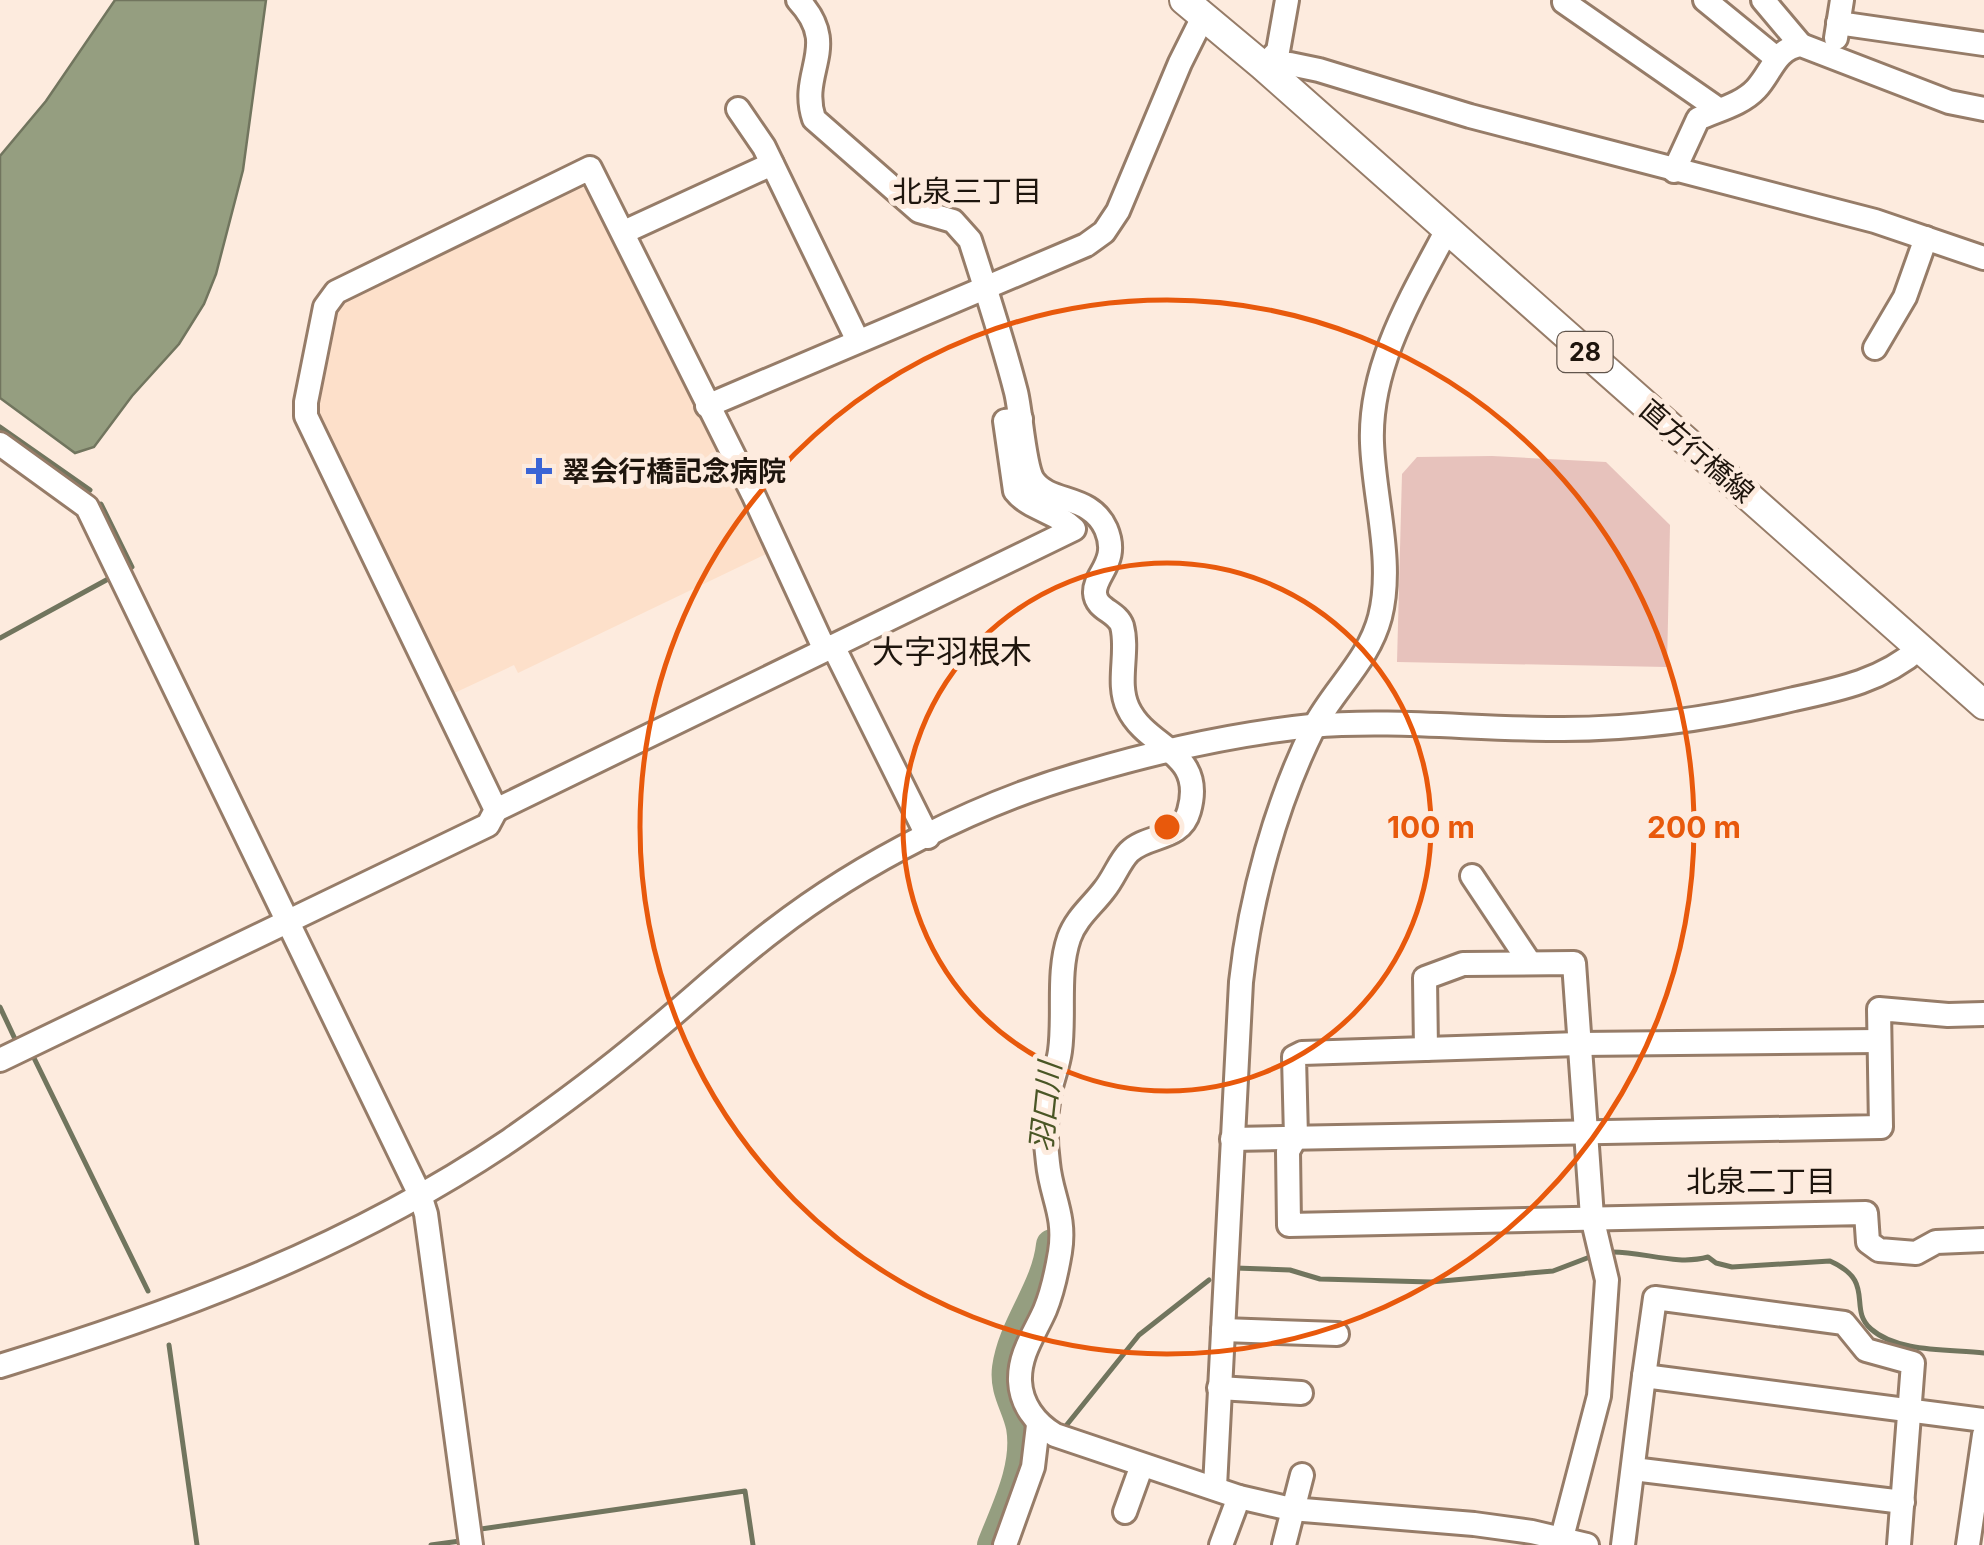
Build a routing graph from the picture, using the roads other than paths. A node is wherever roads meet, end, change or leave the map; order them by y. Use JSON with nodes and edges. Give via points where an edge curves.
{"nodes":[{"id":1,"x":798,"y":0,"type":"edge"},
{"id":2,"x":1287,"y":0,"type":"edge"},
{"id":3,"x":1705,"y":0,"type":"edge"},
{"id":4,"x":1763,"y":0,"type":"edge"},
{"id":5,"x":1564,"y":2,"type":"edge"},
{"id":6,"x":1194,"y":8,"type":"edge"},
{"id":7,"x":1840,"y":12,"type":"edge"},
{"id":8,"x":1984,"y":44,"type":"edge"},
{"id":9,"x":1801,"y":45,"type":"junction"},
{"id":10,"x":1834,"y":56,"type":"junction"},
{"id":11,"x":1776,"y":58,"type":"junction"},
{"id":12,"x":1263,"y":66,"type":"junction"},
{"id":13,"x":738,"y":109,"type":"dead end"},
{"id":14,"x":1718,"y":109,"type":"junction"},
{"id":15,"x":1984,"y":109,"type":"edge"},
{"id":16,"x":772,"y":164,"type":"junction"},
{"id":17,"x":1674,"y":171,"type":"junction"},
{"id":18,"x":1447,"y":230,"type":"junction"},
{"id":19,"x":624,"y":232,"type":"junction"},
{"id":20,"x":1926,"y":238,"type":"junction"},
{"id":21,"x":1984,"y":258,"type":"edge"},
{"id":22,"x":985,"y":288,"type":"junction"},
{"id":23,"x":858,"y":341,"type":"junction"},
{"id":24,"x":1875,"y":348,"type":"dead end"},
{"id":25,"x":707,"y":406,"type":"junction"},
{"id":26,"x":1021,"y":418,"type":"junction"},
{"id":27,"x":0,"y":444,"type":"edge"},
{"id":28,"x":829,"y":647,"type":"junction"},
{"id":29,"x":1920,"y":648,"type":"junction"},
{"id":30,"x":1984,"y":706,"type":"edge"},
{"id":31,"x":1315,"y":726,"type":"junction"},
{"id":32,"x":1169,"y":749,"type":"junction"},
{"id":33,"x":496,"y":810,"type":"junction"},
{"id":34,"x":928,"y":836,"type":"junction"},
{"id":35,"x":1472,"y":876,"type":"dead end"},
{"id":36,"x":289,"y":922,"type":"junction"},
{"id":37,"x":1530,"y":963,"type":"junction"},
{"id":38,"x":1984,"y":1014,"type":"edge"},
{"id":39,"x":1878,"y":1041,"type":"junction"},
{"id":40,"x":1580,"y":1044,"type":"junction"},
{"id":41,"x":1426,"y":1049,"type":"junction"},
{"id":42,"x":0,"y":1060,"type":"edge"},
{"id":43,"x":1585,"y":1131,"type":"junction"},
{"id":44,"x":1296,"y":1137,"type":"junction"},
{"id":45,"x":1232,"y":1139,"type":"junction"},
{"id":46,"x":420,"y":1194,"type":"junction"},
{"id":47,"x":1592,"y":1217,"type":"junction"},
{"id":48,"x":1984,"y":1240,"type":"edge"},
{"id":49,"x":1223,"y":1330,"type":"junction"},
{"id":50,"x":1337,"y":1334,"type":"dead end"},
{"id":51,"x":0,"y":1366,"type":"edge"},
{"id":52,"x":1644,"y":1376,"type":"junction"},
{"id":53,"x":1219,"y":1388,"type":"junction"},
{"id":54,"x":1301,"y":1393,"type":"dead end"},
{"id":55,"x":1910,"y":1411,"type":"junction"},
{"id":56,"x":1984,"y":1420,"type":"edge"},
{"id":57,"x":1038,"y":1425,"type":"junction"},
{"id":58,"x":1984,"y":1434,"type":"edge"},
{"id":59,"x":1142,"y":1465,"type":"junction"},
{"id":60,"x":1633,"y":1469,"type":"junction"},
{"id":61,"x":1302,"y":1475,"type":"dead end"},
{"id":62,"x":1215,"y":1487,"type":"junction"},
{"id":63,"x":1239,"y":1497,"type":"junction"},
{"id":64,"x":1903,"y":1502,"type":"junction"},
{"id":65,"x":1292,"y":1508,"type":"junction"},
{"id":66,"x":1125,"y":1512,"type":"dead end"},
{"id":67,"x":1560,"y":1542,"type":"edge"},
{"id":68,"x":472,"y":1545,"type":"edge"},
{"id":69,"x":1005,"y":1545,"type":"edge"},
{"id":70,"x":1222,"y":1545,"type":"edge"},
{"id":71,"x":1284,"y":1545,"type":"edge"},
{"id":72,"x":1588,"y":1545,"type":"edge"},
{"id":73,"x":1623,"y":1545,"type":"edge"},
{"id":74,"x":1899,"y":1545,"type":"edge"},
{"id":75,"x":1968,"y":1545,"type":"edge"}],
"edges":[{"from":1,"to":22,"type":"street","via":[[819,36],[814,119],[919,211],[960,227]]},
{"from":2,"to":12,"type":"street","via":[[1278,51]]},
{"from":3,"to":11,"type":"street"},
{"from":4,"to":9,"type":"street"},
{"from":5,"to":14,"type":"street"},
{"from":6,"to":12,"type":"main road","name":"直方行橋線","number":"28"},
{"from":6,"to":22,"type":"street","via":[[1180,63],[1104,232]]},
{"from":7,"to":8,"type":"street"},
{"from":7,"to":10,"type":"street"},
{"from":9,"to":10,"type":"street"},
{"from":9,"to":11,"type":"street"},
{"from":10,"to":15,"type":"street","via":[[1948,102]]},
{"from":11,"to":14,"type":"street","via":[[1757,88]]},
{"from":12,"to":17,"type":"street","via":[[1319,70]]},
{"from":12,"to":18,"type":"main road","name":"直方行橋線","number":"28"},
{"from":13,"to":16,"type":"street"},
{"from":14,"to":17,"type":"street","via":[[1698,119]]},
{"from":16,"to":19,"type":"street"},
{"from":16,"to":23,"type":"street"},
{"from":17,"to":20,"type":"street"},
{"from":18,"to":29,"type":"main road","name":"直方行橋線","number":"28"},
{"from":18,"to":31,"type":"street","via":[[1400,318],[1373,415],[1384,584],[1380,615],[1372,643]]},
{"from":19,"to":25,"type":"street"},
{"from":19,"to":33,"type":"street","via":[[590,168],[336,292],[325,307],[306,416]]},
{"from":20,"to":21,"type":"street"},
{"from":20,"to":24,"type":"street"},
{"from":22,"to":23,"type":"street"},
{"from":22,"to":26,"type":"street"},
{"from":23,"to":25,"type":"street"},
{"from":25,"to":28,"type":"street"},
{"from":26,"to":28,"type":"street","via":[[1005,421],[1016,491],[1074,529]]},
{"from":26,"to":32,"type":"street","via":[[1036,484],[1081,503],[1106,528],[1109,561],[1095,597],[1124,632],[1128,710]]},
{"from":27,"to":36,"type":"street","via":[[87,506]]},
{"from":28,"to":33,"type":"street"},
{"from":28,"to":34,"type":"street"},
{"from":29,"to":30,"type":"main road","name":"直方行橋線","number":"28"},
{"from":29,"to":31,"type":"street","via":[[1864,682],[1761,707],[1614,729]]},
{"from":31,"to":32,"type":"street"},
{"from":31,"to":45,"type":"street","via":[[1248,922]]},
{"from":32,"to":34,"type":"street","via":[[1062,779]]},
{"from":32,"to":57,"type":"street","via":[[1183,760],[1190,782],[1185,822],[1128,853],[1080,916],[1067,950],[1046,1130],[1060,1204],[1060,1253],[1020,1364],[1020,1386]]},
{"from":33,"to":36,"type":"street","via":[[488,825]]},
{"from":34,"to":46,"type":"street","via":[[779,926],[567,1099]]},
{"from":35,"to":37,"type":"street"},
{"from":36,"to":42,"type":"street"},
{"from":36,"to":46,"type":"street"},
{"from":37,"to":40,"type":"street","via":[[1574,963]]},
{"from":37,"to":41,"type":"street","via":[[1463,964],[1425,978]]},
{"from":38,"to":39,"type":"street","via":[[1879,1009]]},
{"from":39,"to":40,"type":"street"},
{"from":39,"to":43,"type":"street","via":[[1881,1127]]},
{"from":40,"to":41,"type":"street"},
{"from":40,"to":43,"type":"street"},
{"from":41,"to":44,"type":"street","via":[[1294,1057]]},
{"from":43,"to":44,"type":"street"},
{"from":43,"to":47,"type":"street"},
{"from":44,"to":45,"type":"street"},
{"from":44,"to":47,"type":"street","via":[[1288,1151],[1289,1225]]},
{"from":45,"to":49,"type":"street"},
{"from":46,"to":51,"type":"street","via":[[225,1290]]},
{"from":46,"to":68,"type":"street"},
{"from":47,"to":48,"type":"street","via":[[1866,1213],[1868,1242],[1879,1250],[1916,1252],[1936,1242]]},
{"from":47,"to":67,"type":"street","via":[[1607,1280],[1605,1337],[1598,1396]]},
{"from":49,"to":50,"type":"street"},
{"from":49,"to":53,"type":"street"},
{"from":52,"to":55,"type":"street"},
{"from":52,"to":55,"type":"street","via":[[1655,1298],[1844,1323],[1866,1350],[1913,1363]]},
{"from":52,"to":60,"type":"street"},
{"from":53,"to":54,"type":"street"},
{"from":53,"to":62,"type":"street"},
{"from":55,"to":56,"type":"street"},
{"from":55,"to":64,"type":"street"},
{"from":57,"to":59,"type":"street"},
{"from":57,"to":69,"type":"street","via":[[1033,1468]]},
{"from":58,"to":75,"type":"street"},
{"from":59,"to":62,"type":"street"},
{"from":59,"to":66,"type":"street"},
{"from":60,"to":64,"type":"street"},
{"from":60,"to":73,"type":"street"},
{"from":61,"to":65,"type":"street"},
{"from":62,"to":63,"type":"street"},
{"from":63,"to":65,"type":"street"},
{"from":63,"to":70,"type":"street"},
{"from":64,"to":74,"type":"street"},
{"from":65,"to":67,"type":"street","via":[[1474,1524]]},
{"from":65,"to":71,"type":"street"},
{"from":67,"to":72,"type":"street"}]}
